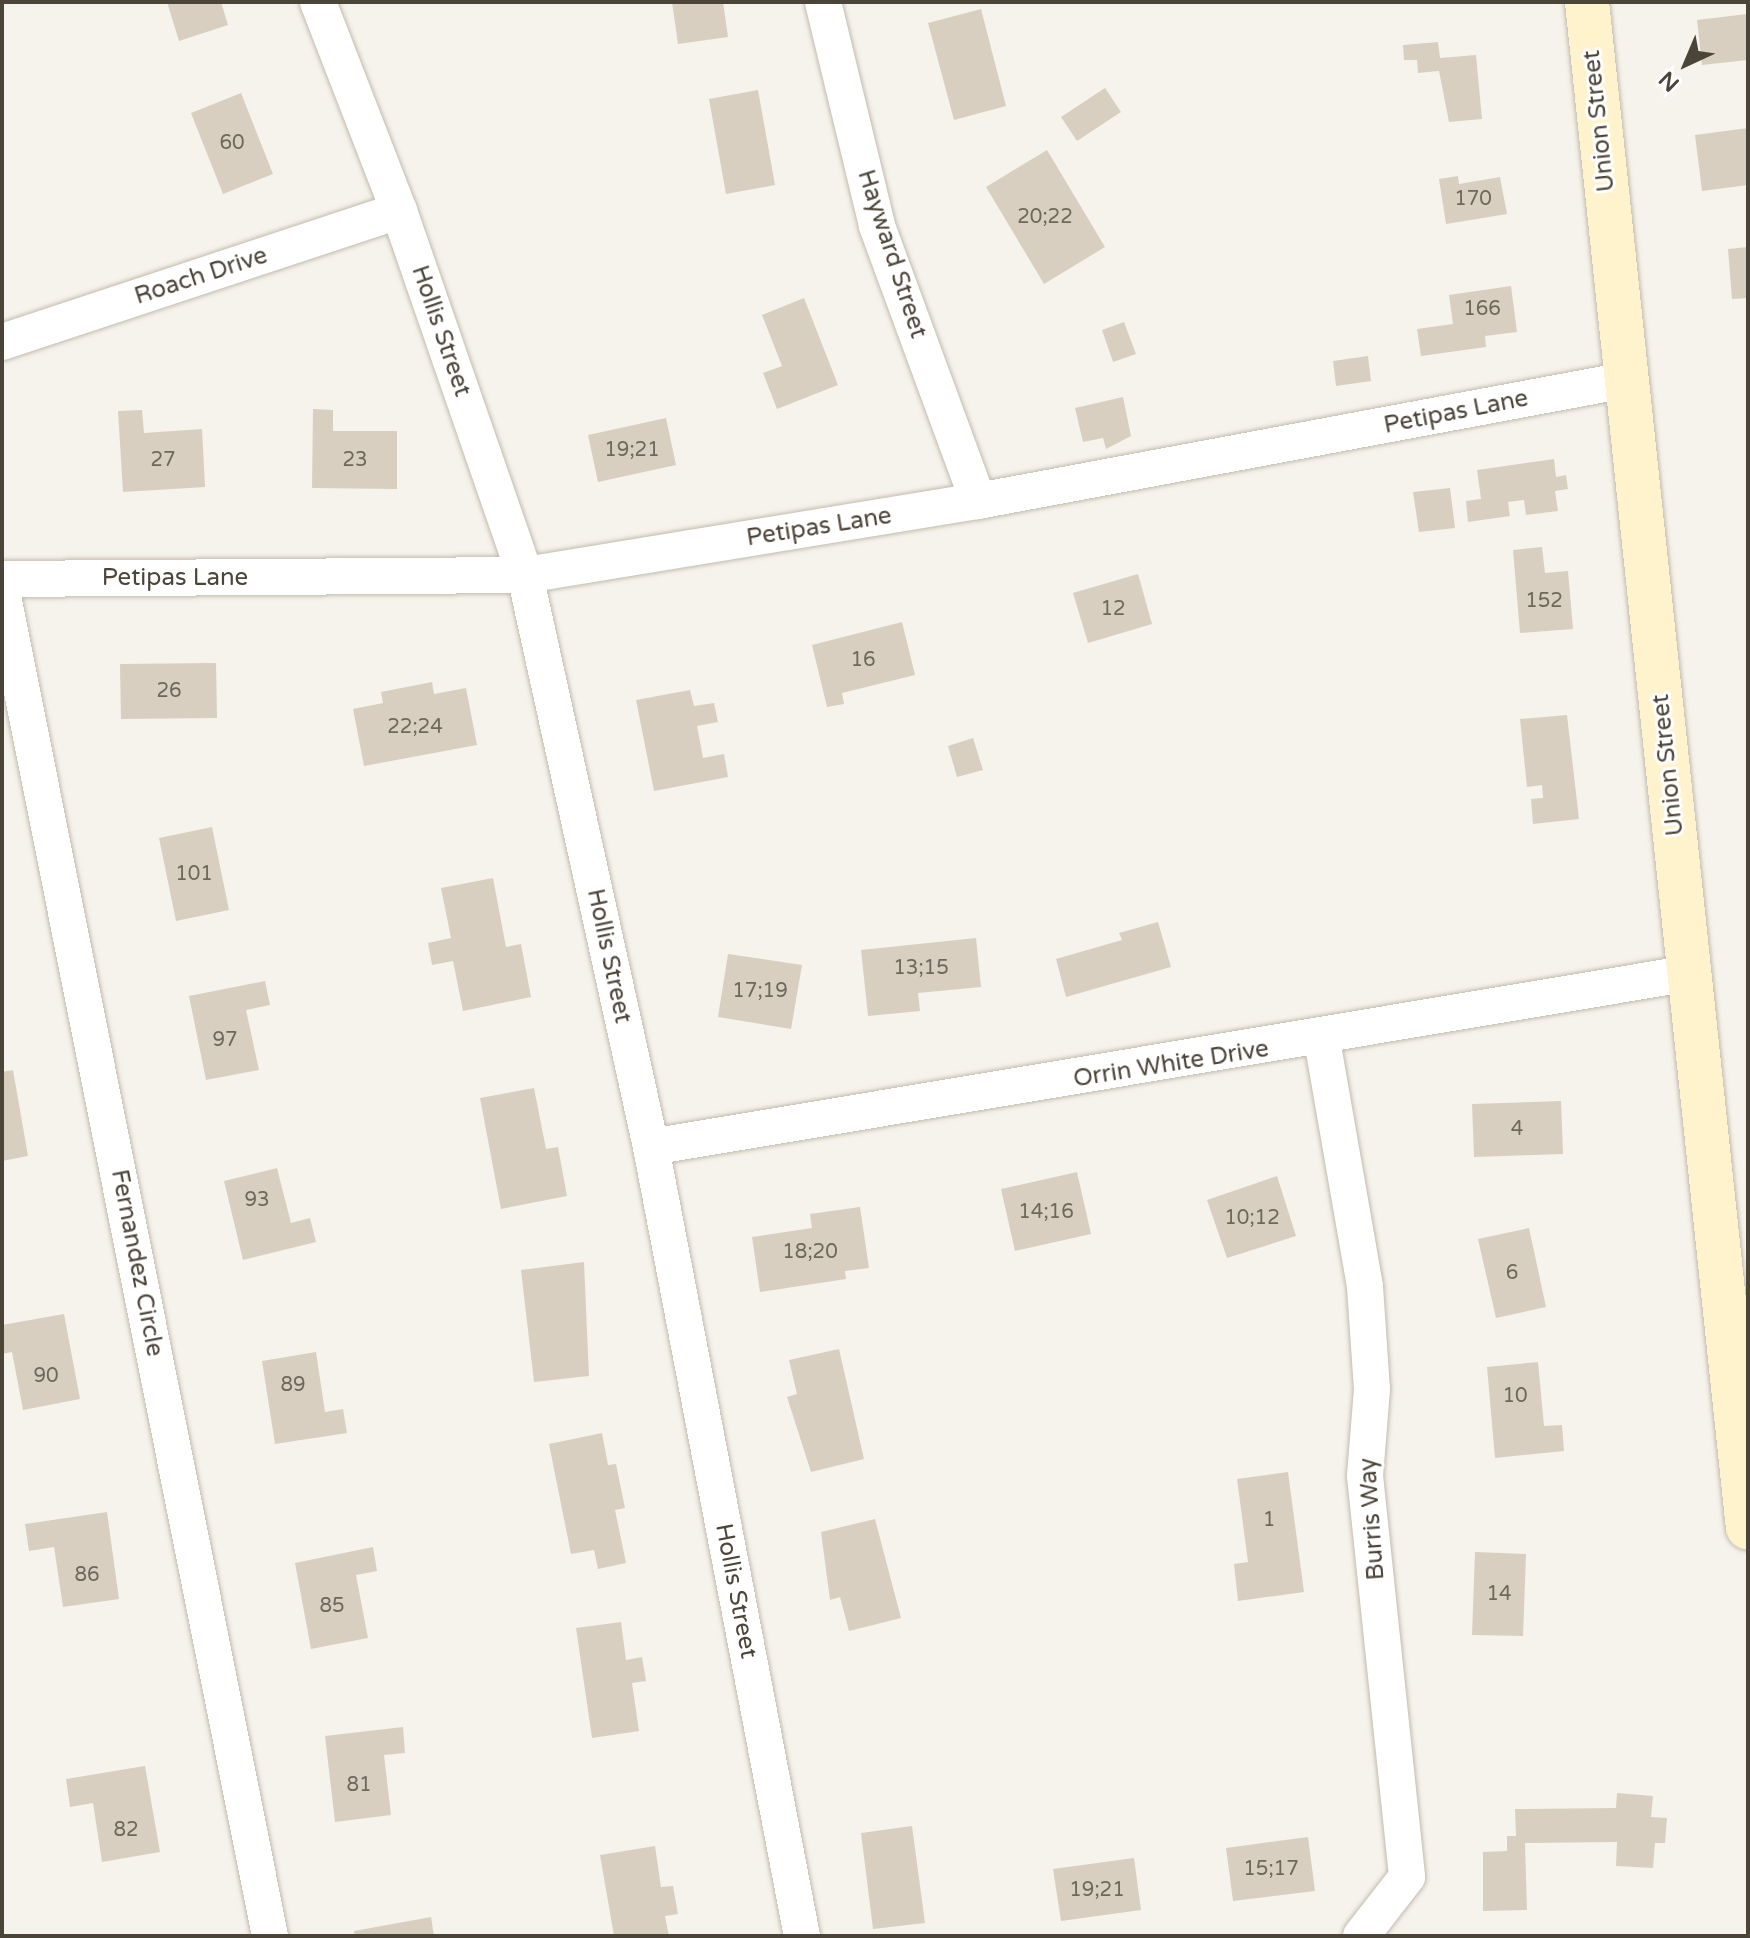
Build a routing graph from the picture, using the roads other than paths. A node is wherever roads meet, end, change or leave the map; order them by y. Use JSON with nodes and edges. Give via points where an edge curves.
{"nodes":[{"id":1,"x":318,"y":2,"type":"edge"},
{"id":2,"x":823,"y":2,"type":"edge"},
{"id":3,"x":1587,"y":2,"type":"edge"},
{"id":4,"x":399,"y":211,"type":"junction"},
{"id":5,"x":2,"y":342,"type":"edge"},
{"id":6,"x":1626,"y":380,"type":"junction"},
{"id":7,"x":978,"y":501,"type":"junction"},
{"id":8,"x":525,"y":575,"type":"junction"},
{"id":9,"x":2,"y":579,"type":"edge"},
{"id":10,"x":2,"y":591,"type":"edge"},
{"id":11,"x":1691,"y":973,"type":"junction"},
{"id":12,"x":1322,"y":1040,"type":"junction"},
{"id":13,"x":651,"y":1147,"type":"junction"},
{"id":14,"x":1748,"y":1528,"type":"edge"},
{"id":15,"x":270,"y":1936,"type":"edge"},
{"id":16,"x":802,"y":1936,"type":"edge"},
{"id":17,"x":1361,"y":1936,"type":"edge"}],
"edges":[{"from":1,"to":4,"type":"street","name":"Hollis Street"},
{"from":2,"to":7,"type":"street","name":"Hayward Street","via":[[877,226]]},
{"from":3,"to":6,"type":"main road","name":"Union Street"},
{"from":4,"to":5,"type":"street","name":"Roach Drive"},
{"from":4,"to":8,"type":"street","name":"Hollis Street"},
{"from":6,"to":7,"type":"street","name":"Petipas Lane"},
{"from":6,"to":11,"type":"main road","name":"Union Street"},
{"from":7,"to":8,"type":"street","name":"Petipas Lane"},
{"from":8,"to":9,"type":"street","name":"Petipas Lane"},
{"from":8,"to":13,"type":"street","name":"Hollis Street"},
{"from":10,"to":15,"type":"street","name":"Fernandez Circle"},
{"from":11,"to":12,"type":"street","name":"Orrin White Drive"},
{"from":11,"to":14,"type":"main road","name":"Union Street"},
{"from":12,"to":13,"type":"street","name":"Orrin White Drive"},
{"from":12,"to":17,"type":"street","name":"Burris Way","via":[[1365,1287],[1372,1389],[1365,1476],[1407,1877]]},
{"from":13,"to":16,"type":"street","name":"Hollis Street"}]}
